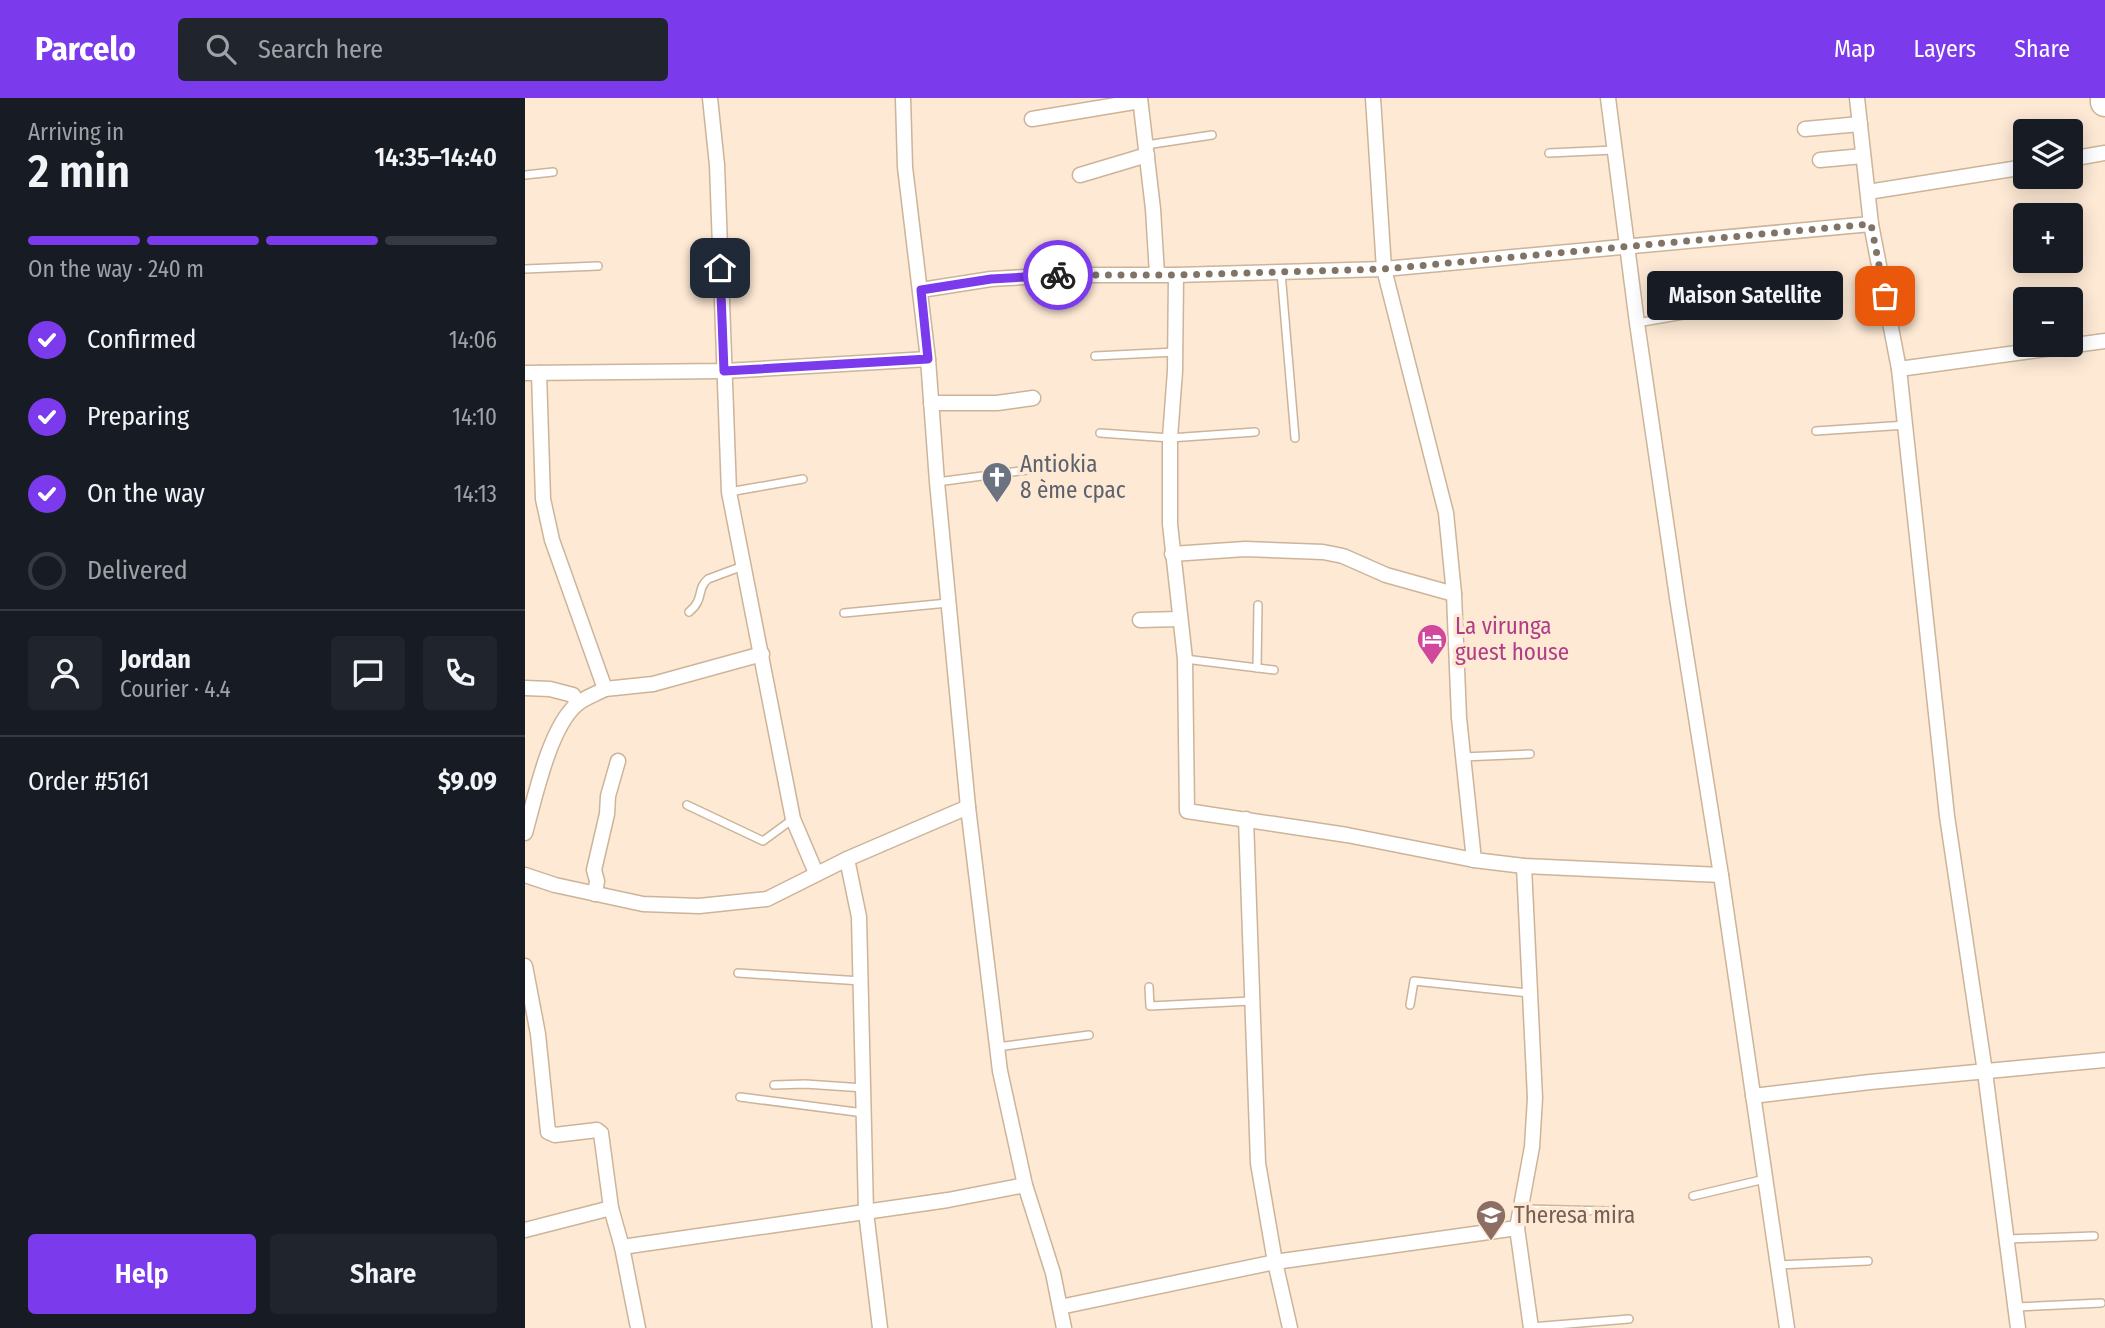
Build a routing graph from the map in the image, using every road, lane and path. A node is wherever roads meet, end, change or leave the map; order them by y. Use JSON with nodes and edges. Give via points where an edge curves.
{"nodes":[{"id":1,"x":710,"y":98,"type":"edge"},
{"id":2,"x":903,"y":98,"type":"edge"},
{"id":3,"x":1373,"y":98,"type":"edge"},
{"id":4,"x":1608,"y":98,"type":"edge"},
{"id":5,"x":1857,"y":98,"type":"edge"},
{"id":6,"x":1140,"y":99,"type":"edge"},
{"id":7,"x":1032,"y":119,"type":"dead end"},
{"id":8,"x":1860,"y":124,"type":"junction"},
{"id":9,"x":1805,"y":129,"type":"dead end"},
{"id":10,"x":1212,"y":135,"type":"dead end"},
{"id":11,"x":1146,"y":150,"type":"junction"},
{"id":12,"x":1615,"y":150,"type":"junction"},
{"id":13,"x":1549,"y":153,"type":"dead end"},
{"id":14,"x":2105,"y":153,"type":"edge"},
{"id":15,"x":1863,"y":156,"type":"junction"},
{"id":16,"x":2083,"y":157,"type":"edge"},
{"id":17,"x":1819,"y":160,"type":"dead end"},
{"id":18,"x":2013,"y":169,"type":"edge"},
{"id":19,"x":553,"y":172,"type":"dead end"},
{"id":20,"x":525,"y":175,"type":"edge"},
{"id":21,"x":1080,"y":176,"type":"dead end"},
{"id":22,"x":1868,"y":192,"type":"junction"},
{"id":23,"x":1871,"y":224,"type":"junction"},
{"id":24,"x":1627,"y":247,"type":"junction"},
{"id":25,"x":598,"y":266,"type":"dead end"},
{"id":26,"x":1384,"y":269,"type":"junction"},
{"id":27,"x":525,"y":270,"type":"edge"},
{"id":28,"x":1281,"y":272,"type":"junction"},
{"id":29,"x":1157,"y":274,"type":"junction"},
{"id":30,"x":1176,"y":275,"type":"junction"},
{"id":31,"x":921,"y":290,"type":"junction"},
{"id":32,"x":1702,"y":312,"type":"dead end"},
{"id":33,"x":1637,"y":323,"type":"junction"},
{"id":34,"x":2105,"y":341,"type":"edge"},
{"id":35,"x":1175,"y":352,"type":"junction"},
{"id":36,"x":1095,"y":356,"type":"dead end"},
{"id":37,"x":928,"y":359,"type":"junction"},
{"id":38,"x":1899,"y":369,"type":"junction"},
{"id":39,"x":724,"y":371,"type":"junction"},
{"id":40,"x":532,"y":373,"type":"edge"},
{"id":41,"x":1033,"y":398,"type":"dead end"},
{"id":42,"x":931,"y":403,"type":"junction"},
{"id":43,"x":1907,"y":425,"type":"junction"},
{"id":44,"x":1816,"y":431,"type":"dead end"},
{"id":45,"x":1255,"y":432,"type":"dead end"},
{"id":46,"x":1100,"y":433,"type":"dead end"},
{"id":47,"x":1170,"y":438,"type":"junction"},
{"id":48,"x":1295,"y":438,"type":"dead end"},
{"id":49,"x":1035,"y":469,"type":"dead end"},
{"id":50,"x":803,"y":479,"type":"dead end"},
{"id":51,"x":937,"y":482,"type":"junction"},
{"id":52,"x":729,"y":492,"type":"junction"},
{"id":53,"x":1172,"y":554,"type":"junction"},
{"id":54,"x":744,"y":566,"type":"junction"},
{"id":55,"x":1454,"y":594,"type":"junction"},
{"id":56,"x":949,"y":603,"type":"junction"},
{"id":57,"x":1258,"y":605,"type":"dead end"},
{"id":58,"x":689,"y":612,"type":"dead end"},
{"id":59,"x":844,"y":613,"type":"dead end"},
{"id":60,"x":1180,"y":619,"type":"junction"},
{"id":61,"x":1140,"y":620,"type":"dead end"},
{"id":62,"x":762,"y":654,"type":"junction"},
{"id":63,"x":1185,"y":659,"type":"junction"},
{"id":64,"x":1257,"y":668,"type":"junction"},
{"id":65,"x":1275,"y":670,"type":"dead end"},
{"id":66,"x":525,"y":688,"type":"edge"},
{"id":67,"x":605,"y":689,"type":"junction"},
{"id":68,"x":577,"y":703,"type":"junction"},
{"id":69,"x":1530,"y":754,"type":"dead end"},
{"id":70,"x":1463,"y":757,"type":"junction"},
{"id":71,"x":618,"y":761,"type":"dead end"},
{"id":72,"x":687,"y":805,"type":"dead end"},
{"id":73,"x":968,"y":807,"type":"junction"},
{"id":74,"x":793,"y":818,"type":"junction"},
{"id":75,"x":1246,"y":819,"type":"junction"},
{"id":76,"x":525,"y":830,"type":"edge"},
{"id":77,"x":847,"y":859,"type":"junction"},
{"id":78,"x":1474,"y":860,"type":"junction"},
{"id":79,"x":1524,"y":866,"type":"junction"},
{"id":80,"x":816,"y":873,"type":"junction"},
{"id":81,"x":525,"y":875,"type":"edge"},
{"id":82,"x":1721,"y":875,"type":"junction"},
{"id":83,"x":595,"y":894,"type":"junction"},
{"id":84,"x":525,"y":966,"type":"edge"},
{"id":85,"x":738,"y":973,"type":"dead end"},
{"id":86,"x":862,"y":981,"type":"junction"},
{"id":87,"x":1149,"y":987,"type":"dead end"},
{"id":88,"x":1529,"y":993,"type":"junction"},
{"id":89,"x":1251,"y":1001,"type":"junction"},
{"id":90,"x":1410,"y":1005,"type":"dead end"},
{"id":91,"x":1089,"y":1035,"type":"dead end"},
{"id":92,"x":997,"y":1047,"type":"junction"},
{"id":93,"x":2105,"y":1060,"type":"edge"},
{"id":94,"x":1985,"y":1072,"type":"junction"},
{"id":95,"x":774,"y":1085,"type":"dead end"},
{"id":96,"x":864,"y":1088,"type":"junction"},
{"id":97,"x":1753,"y":1096,"type":"junction"},
{"id":98,"x":740,"y":1097,"type":"dead end"},
{"id":99,"x":864,"y":1113,"type":"junction"},
{"id":100,"x":1765,"y":1179,"type":"junction"},
{"id":101,"x":1025,"y":1185,"type":"junction"},
{"id":102,"x":1693,"y":1196,"type":"dead end"},
{"id":103,"x":611,"y":1208,"type":"junction"},
{"id":104,"x":1521,"y":1209,"type":"junction"},
{"id":105,"x":1609,"y":1210,"type":"dead end"},
{"id":106,"x":866,"y":1212,"type":"junction"},
{"id":107,"x":1517,"y":1228,"type":"junction"},
{"id":108,"x":525,"y":1230,"type":"edge"},
{"id":109,"x":2094,"y":1236,"type":"dead end"},
{"id":110,"x":2007,"y":1239,"type":"junction"},
{"id":111,"x":622,"y":1247,"type":"junction"},
{"id":112,"x":1868,"y":1261,"type":"dead end"},
{"id":113,"x":1275,"y":1262,"type":"junction"},
{"id":114,"x":1777,"y":1265,"type":"junction"},
{"id":115,"x":2101,"y":1303,"type":"dead end"},
{"id":116,"x":1060,"y":1307,"type":"junction"},
{"id":117,"x":2015,"y":1307,"type":"junction"},
{"id":118,"x":1629,"y":1319,"type":"dead end"},
{"id":119,"x":638,"y":1328,"type":"edge"},
{"id":120,"x":880,"y":1328,"type":"edge"},
{"id":121,"x":1064,"y":1328,"type":"edge"},
{"id":122,"x":1290,"y":1328,"type":"edge"},
{"id":123,"x":1531,"y":1328,"type":"edge"},
{"id":124,"x":1787,"y":1328,"type":"edge"},
{"id":125,"x":2018,"y":1328,"type":"edge"}],
"edges":[{"from":1,"to":39,"type":"street","via":[[717,165]]},
{"from":2,"to":31,"type":"street","via":[[905,167]]},
{"from":3,"to":26,"type":"street"},
{"from":4,"to":12,"type":"street"},
{"from":5,"to":8,"type":"street"},
{"from":6,"to":7,"type":"street"},
{"from":6,"to":11,"type":"street"},
{"from":8,"to":9,"type":"street"},
{"from":8,"to":15,"type":"street"},
{"from":10,"to":11,"type":"lane"},
{"from":11,"to":21,"type":"street"},
{"from":11,"to":29,"type":"street"},
{"from":12,"to":13,"type":"lane"},
{"from":12,"to":24,"type":"street"},
{"from":14,"to":16,"type":"street"},
{"from":15,"to":17,"type":"street"},
{"from":15,"to":22,"type":"street"},
{"from":18,"to":22,"type":"street"},
{"from":19,"to":20,"type":"lane"},
{"from":22,"to":23,"type":"street"},
{"from":23,"to":24,"type":"street"},
{"from":23,"to":38,"type":"street"},
{"from":24,"to":26,"type":"street"},
{"from":24,"to":33,"type":"street"},
{"from":25,"to":27,"type":"lane"},
{"from":26,"to":28,"type":"street"},
{"from":26,"to":55,"type":"street","via":[[1446,513]]},
{"from":28,"to":30,"type":"street"},
{"from":28,"to":48,"type":"lane"},
{"from":29,"to":30,"type":"street"},
{"from":29,"to":31,"type":"street","via":[[991,279]]},
{"from":30,"to":35,"type":"street"},
{"from":31,"to":37,"type":"street"},
{"from":32,"to":33,"type":"lane"},
{"from":33,"to":82,"type":"street"},
{"from":34,"to":38,"type":"street"},
{"from":35,"to":36,"type":"lane"},
{"from":35,"to":47,"type":"street"},
{"from":37,"to":39,"type":"street"},
{"from":37,"to":42,"type":"street"},
{"from":38,"to":43,"type":"street"},
{"from":39,"to":40,"type":"street"},
{"from":39,"to":52,"type":"street"},
{"from":40,"to":67,"type":"street","via":[[543,499],[552,540]]},
{"from":41,"to":42,"type":"street"},
{"from":42,"to":51,"type":"street"},
{"from":43,"to":44,"type":"lane"},
{"from":43,"to":94,"type":"street","via":[[1947,816]]},
{"from":45,"to":47,"type":"lane"},
{"from":46,"to":47,"type":"lane"},
{"from":47,"to":53,"type":"street"},
{"from":49,"to":51,"type":"lane"},
{"from":50,"to":52,"type":"lane"},
{"from":51,"to":56,"type":"street"},
{"from":52,"to":54,"type":"street"},
{"from":53,"to":55,"type":"street","via":[[1245,549],[1323,552]]},
{"from":53,"to":60,"type":"street"},
{"from":54,"to":58,"type":"lane","via":[[703,583],[697,606]]},
{"from":54,"to":62,"type":"street"},
{"from":55,"to":70,"type":"street"},
{"from":56,"to":59,"type":"lane"},
{"from":56,"to":73,"type":"street"},
{"from":57,"to":64,"type":"lane"},
{"from":60,"to":61,"type":"street"},
{"from":60,"to":63,"type":"street"},
{"from":62,"to":67,"type":"street","via":[[653,684]]},
{"from":62,"to":74,"type":"street"},
{"from":63,"to":64,"type":"lane"},
{"from":63,"to":75,"type":"street","via":[[1187,811]]},
{"from":64,"to":65,"type":"lane"},
{"from":66,"to":68,"type":"street","via":[[573,695]]},
{"from":67,"to":68,"type":"street"},
{"from":68,"to":76,"type":"street","via":[[558,731]]},
{"from":69,"to":70,"type":"lane"},
{"from":70,"to":78,"type":"street"},
{"from":71,"to":83,"type":"street","via":[[594,870]]},
{"from":72,"to":74,"type":"lane","via":[[763,841]]},
{"from":73,"to":77,"type":"street"},
{"from":73,"to":92,"type":"street"},
{"from":74,"to":80,"type":"street"},
{"from":75,"to":78,"type":"street"},
{"from":75,"to":89,"type":"street"},
{"from":77,"to":80,"type":"street"},
{"from":77,"to":86,"type":"street","via":[[859,917]]},
{"from":78,"to":79,"type":"street"},
{"from":79,"to":82,"type":"street"},
{"from":79,"to":88,"type":"street"},
{"from":80,"to":83,"type":"street","via":[[767,899],[699,906],[643,904]]},
{"from":81,"to":83,"type":"street"},
{"from":82,"to":97,"type":"street"},
{"from":84,"to":103,"type":"street","via":[[538,1034],[548,1132],[601,1133]]},
{"from":85,"to":86,"type":"lane"},
{"from":86,"to":96,"type":"street"},
{"from":87,"to":89,"type":"lane","via":[[1150,1006]]},
{"from":88,"to":90,"type":"lane","via":[[1414,981]]},
{"from":88,"to":104,"type":"street","via":[[1535,1098]]},
{"from":89,"to":113,"type":"street","via":[[1258,1163]]},
{"from":91,"to":92,"type":"lane"},
{"from":92,"to":101,"type":"street"},
{"from":93,"to":94,"type":"street"},
{"from":94,"to":97,"type":"street"},
{"from":94,"to":110,"type":"street"},
{"from":95,"to":96,"type":"lane"},
{"from":96,"to":99,"type":"street"},
{"from":97,"to":100,"type":"street"},
{"from":98,"to":99,"type":"lane"},
{"from":99,"to":106,"type":"street"},
{"from":100,"to":102,"type":"lane"},
{"from":100,"to":114,"type":"street"},
{"from":101,"to":106,"type":"street"},
{"from":101,"to":116,"type":"street"},
{"from":103,"to":108,"type":"street"},
{"from":103,"to":111,"type":"street"},
{"from":104,"to":105,"type":"lane"},
{"from":104,"to":107,"type":"street"},
{"from":106,"to":111,"type":"street"},
{"from":106,"to":120,"type":"street"},
{"from":107,"to":113,"type":"street"},
{"from":107,"to":123,"type":"street"},
{"from":109,"to":110,"type":"lane"},
{"from":110,"to":117,"type":"street"},
{"from":111,"to":119,"type":"street"},
{"from":112,"to":114,"type":"lane"},
{"from":113,"to":116,"type":"street"},
{"from":113,"to":122,"type":"street"},
{"from":114,"to":124,"type":"street"},
{"from":115,"to":117,"type":"lane"},
{"from":116,"to":121,"type":"street"},
{"from":117,"to":125,"type":"street"},
{"from":118,"to":123,"type":"lane"}]}
